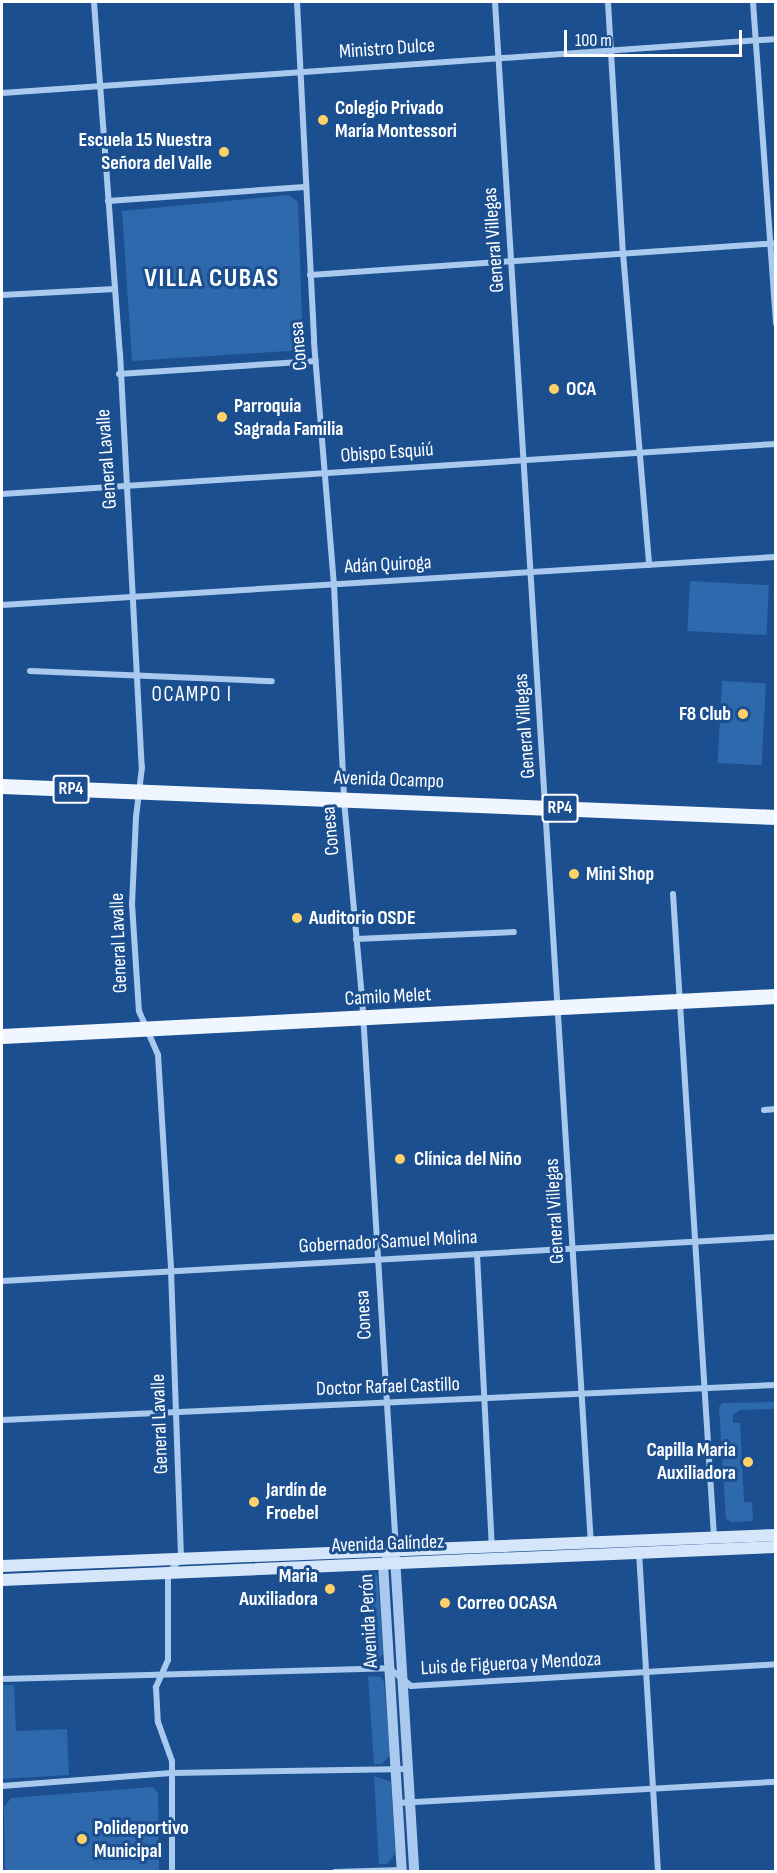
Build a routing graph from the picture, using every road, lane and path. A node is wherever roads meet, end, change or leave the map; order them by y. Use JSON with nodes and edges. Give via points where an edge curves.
{"nodes":[{"id":1,"x":94,"y":2,"type":"edge"},
{"id":2,"x":297,"y":2,"type":"edge"},
{"id":3,"x":495,"y":2,"type":"edge"},
{"id":4,"x":608,"y":2,"type":"edge"},
{"id":5,"x":753,"y":2,"type":"edge"},
{"id":6,"x":776,"y":39,"type":"edge"},
{"id":7,"x":755,"y":40,"type":"junction"},
{"id":8,"x":610,"y":51,"type":"junction"},
{"id":9,"x":499,"y":57,"type":"junction"},
{"id":10,"x":302,"y":72,"type":"junction"},
{"id":11,"x":99,"y":85,"type":"junction"},
{"id":12,"x":2,"y":93,"type":"edge"},
{"id":13,"x":305,"y":187,"type":"junction"},
{"id":14,"x":108,"y":201,"type":"junction"},
{"id":15,"x":773,"y":243,"type":"edge"},
{"id":16,"x":623,"y":253,"type":"junction"},
{"id":17,"x":512,"y":260,"type":"junction"},
{"id":18,"x":310,"y":275,"type":"junction"},
{"id":19,"x":115,"y":289,"type":"junction"},
{"id":20,"x":2,"y":296,"type":"edge"},
{"id":21,"x":776,"y":323,"type":"edge"},
{"id":22,"x":316,"y":361,"type":"junction"},
{"id":23,"x":119,"y":374,"type":"junction"},
{"id":24,"x":776,"y":444,"type":"edge"},
{"id":25,"x":638,"y":453,"type":"junction"},
{"id":26,"x":524,"y":460,"type":"junction"},
{"id":27,"x":324,"y":474,"type":"junction"},
{"id":28,"x":125,"y":486,"type":"junction"},
{"id":29,"x":2,"y":494,"type":"edge"},
{"id":30,"x":776,"y":557,"type":"edge"},
{"id":31,"x":649,"y":565,"type":"junction"},
{"id":32,"x":532,"y":573,"type":"junction"},
{"id":33,"x":334,"y":585,"type":"junction"},
{"id":34,"x":132,"y":596,"type":"junction"},
{"id":35,"x":2,"y":605,"type":"edge"},
{"id":36,"x":30,"y":671,"type":"dead end"},
{"id":37,"x":137,"y":674,"type":"junction"},
{"id":38,"x":272,"y":681,"type":"dead end"},
{"id":39,"x":2,"y":786,"type":"edge"},
{"id":40,"x":140,"y":792,"type":"junction"},
{"id":41,"x":344,"y":800,"type":"junction"},
{"id":42,"x":547,"y":808,"type":"junction"},
{"id":43,"x":776,"y":817,"type":"edge"},
{"id":44,"x":673,"y":894,"type":"dead end"},
{"id":45,"x":514,"y":932,"type":"dead end"},
{"id":46,"x":356,"y":939,"type":"junction"},
{"id":47,"x":776,"y":996,"type":"edge"},
{"id":48,"x":679,"y":1002,"type":"junction"},
{"id":49,"x":559,"y":1009,"type":"junction"},
{"id":50,"x":363,"y":1020,"type":"junction"},
{"id":51,"x":144,"y":1029,"type":"junction"},
{"id":52,"x":2,"y":1036,"type":"edge"},
{"id":53,"x":776,"y":1109,"type":"edge"},
{"id":54,"x":764,"y":1110,"type":"dead end"},
{"id":55,"x":776,"y":1237,"type":"edge"},
{"id":56,"x":695,"y":1241,"type":"junction"},
{"id":57,"x":573,"y":1248,"type":"junction"},
{"id":58,"x":477,"y":1254,"type":"junction"},
{"id":59,"x":378,"y":1258,"type":"junction"},
{"id":60,"x":171,"y":1270,"type":"junction"},
{"id":61,"x":2,"y":1281,"type":"edge"},
{"id":62,"x":776,"y":1385,"type":"edge"},
{"id":63,"x":702,"y":1388,"type":"junction"},
{"id":64,"x":582,"y":1395,"type":"junction"},
{"id":65,"x":485,"y":1400,"type":"junction"},
{"id":66,"x":385,"y":1405,"type":"junction"},
{"id":67,"x":176,"y":1411,"type":"junction"},
{"id":68,"x":2,"y":1420,"type":"edge"},
{"id":69,"x":776,"y":1535,"type":"edge"},
{"id":70,"x":715,"y":1544,"type":"junction"},
{"id":71,"x":492,"y":1547,"type":"junction"},
{"id":72,"x":639,"y":1547,"type":"junction"},
{"id":73,"x":776,"y":1548,"type":"edge"},
{"id":74,"x":592,"y":1549,"type":"junction"},
{"id":75,"x":396,"y":1550,"type":"junction"},
{"id":76,"x":181,"y":1559,"type":"junction"},
{"id":77,"x":389,"y":1564,"type":"junction"},
{"id":78,"x":2,"y":1566,"type":"edge"},
{"id":79,"x":168,"y":1573,"type":"junction"},
{"id":80,"x":2,"y":1580,"type":"edge"},
{"id":81,"x":776,"y":1664,"type":"edge"},
{"id":82,"x":389,"y":1668,"type":"junction"},
{"id":83,"x":163,"y":1673,"type":"junction"},
{"id":84,"x":647,"y":1673,"type":"junction"},
{"id":85,"x":402,"y":1678,"type":"junction"},
{"id":86,"x":2,"y":1679,"type":"edge"},
{"id":87,"x":407,"y":1769,"type":"junction"},
{"id":88,"x":395,"y":1770,"type":"junction"},
{"id":89,"x":172,"y":1773,"type":"junction"},
{"id":90,"x":776,"y":1782,"type":"edge"},
{"id":91,"x":2,"y":1786,"type":"edge"},
{"id":92,"x":654,"y":1790,"type":"junction"},
{"id":93,"x":397,"y":1803,"type":"junction"},
{"id":94,"x":410,"y":1803,"type":"junction"},
{"id":95,"x":402,"y":1871,"type":"edge"},
{"id":96,"x":172,"y":1872,"type":"edge"},
{"id":97,"x":335,"y":1872,"type":"edge"},
{"id":98,"x":414,"y":1872,"type":"edge"},
{"id":99,"x":658,"y":1872,"type":"edge"}],
"edges":[{"from":1,"to":11,"type":"street","name":"General Lavalle"},
{"from":2,"to":10,"type":"street","name":"Conesa"},
{"from":3,"to":9,"type":"street","name":"General Villegas"},
{"from":4,"to":8,"type":"street"},
{"from":5,"to":7,"type":"street"},
{"from":6,"to":7,"type":"street","name":"Ministro Dulce"},
{"from":7,"to":8,"type":"street","name":"Ministro Dulce"},
{"from":7,"to":15,"type":"street"},
{"from":8,"to":9,"type":"street","name":"Ministro Dulce"},
{"from":8,"to":16,"type":"street"},
{"from":9,"to":10,"type":"street","name":"Ministro Dulce"},
{"from":9,"to":17,"type":"street","name":"General Villegas"},
{"from":10,"to":11,"type":"street","name":"Ministro Dulce"},
{"from":10,"to":13,"type":"street","name":"Conesa"},
{"from":11,"to":12,"type":"street","name":"Ministro Dulce"},
{"from":11,"to":14,"type":"street","name":"General Lavalle"},
{"from":13,"to":14,"type":"street"},
{"from":13,"to":18,"type":"street","name":"Conesa"},
{"from":14,"to":19,"type":"street","name":"General Lavalle"},
{"from":15,"to":16,"type":"street"},
{"from":15,"to":21,"type":"street"},
{"from":16,"to":17,"type":"street"},
{"from":16,"to":25,"type":"street"},
{"from":17,"to":18,"type":"street"},
{"from":17,"to":26,"type":"street","name":"General Villegas"},
{"from":18,"to":22,"type":"street","name":"Conesa"},
{"from":19,"to":20,"type":"street"},
{"from":19,"to":23,"type":"street","name":"General Lavalle"},
{"from":22,"to":23,"type":"street"},
{"from":22,"to":27,"type":"street","name":"Conesa"},
{"from":23,"to":28,"type":"street","name":"General Lavalle"},
{"from":24,"to":25,"type":"street","name":"Obispo Esquiú"},
{"from":25,"to":26,"type":"street","name":"Obispo Esquiú"},
{"from":25,"to":31,"type":"street"},
{"from":26,"to":27,"type":"street","name":"Obispo Esquiú"},
{"from":26,"to":32,"type":"street","name":"General Villegas"},
{"from":27,"to":28,"type":"street","name":"Obispo Esquiú"},
{"from":27,"to":33,"type":"street","name":"Conesa"},
{"from":28,"to":29,"type":"street","name":"Obispo Esquiú"},
{"from":28,"to":34,"type":"street","name":"General Lavalle"},
{"from":30,"to":31,"type":"street","name":"Adán Quiroga"},
{"from":31,"to":32,"type":"street","name":"Adán Quiroga"},
{"from":32,"to":33,"type":"street","name":"Adán Quiroga"},
{"from":32,"to":42,"type":"street","name":"General Villegas"},
{"from":33,"to":34,"type":"street","name":"Adán Quiroga"},
{"from":33,"to":41,"type":"street","name":"Conesa"},
{"from":34,"to":35,"type":"street","name":"Adán Quiroga"},
{"from":34,"to":37,"type":"street","name":"General Lavalle"},
{"from":36,"to":37,"type":"street"},
{"from":37,"to":38,"type":"street"},
{"from":37,"to":40,"type":"street","name":"General Lavalle"},
{"from":39,"to":40,"type":"main road","name":"Avenida Ocampo","number":"RP4"},
{"from":40,"to":41,"type":"main road","name":"Avenida Ocampo","number":"RP4"},
{"from":40,"to":51,"type":"street","name":"General Lavalle","via":[[132,904],[139,1011]]},
{"from":41,"to":42,"type":"main road","name":"Avenida Ocampo","number":"RP4"},
{"from":41,"to":46,"type":"street","name":"Conesa"},
{"from":42,"to":43,"type":"main road","name":"Avenida Ocampo","number":"RP4"},
{"from":42,"to":49,"type":"street","name":"General Villegas"},
{"from":44,"to":48,"type":"street"},
{"from":45,"to":46,"type":"street"},
{"from":46,"to":50,"type":"street","name":"Conesa"},
{"from":47,"to":48,"type":"main road","name":"Camilo Melet"},
{"from":48,"to":49,"type":"main road","name":"Camilo Melet"},
{"from":48,"to":56,"type":"street"},
{"from":49,"to":50,"type":"main road","name":"Camilo Melet"},
{"from":49,"to":57,"type":"street","name":"General Villegas"},
{"from":50,"to":51,"type":"main road","name":"Camilo Melet"},
{"from":50,"to":59,"type":"street","name":"Conesa"},
{"from":51,"to":52,"type":"main road","name":"Camilo Melet"},
{"from":51,"to":60,"type":"street","name":"General Lavalle","via":[[158,1055]]},
{"from":53,"to":54,"type":"street"},
{"from":55,"to":56,"type":"street","name":"Gobernador Samuel Molina"},
{"from":56,"to":57,"type":"street","name":"Gobernador Samuel Molina"},
{"from":56,"to":63,"type":"street"},
{"from":57,"to":58,"type":"street","name":"Gobernador Samuel Molina"},
{"from":57,"to":64,"type":"street","name":"General Villegas"},
{"from":58,"to":59,"type":"street","name":"Gobernador Samuel Molina"},
{"from":58,"to":65,"type":"street"},
{"from":59,"to":60,"type":"street","name":"Gobernador Samuel Molina"},
{"from":59,"to":66,"type":"street","name":"Conesa"},
{"from":60,"to":61,"type":"street","name":"Gobernador Samuel Molina"},
{"from":60,"to":67,"type":"street","name":"General Lavalle"},
{"from":62,"to":63,"type":"street","name":"Doctor Rafael Castillo"},
{"from":63,"to":64,"type":"street","name":"Doctor Rafael Castillo"},
{"from":63,"to":70,"type":"street"},
{"from":64,"to":65,"type":"street","name":"Doctor Rafael Castillo"},
{"from":64,"to":74,"type":"street","name":"General Villegas"},
{"from":65,"to":66,"type":"street","name":"Doctor Rafael Castillo"},
{"from":65,"to":71,"type":"street"},
{"from":66,"to":67,"type":"street","name":"Doctor Rafael Castillo"},
{"from":66,"to":75,"type":"street","name":"Conesa"},
{"from":67,"to":68,"type":"street","name":"Doctor Rafael Castillo"},
{"from":67,"to":76,"type":"street","name":"General Lavalle"},
{"from":69,"to":70,"type":"main road","name":"Avenida Galíndez"},
{"from":70,"to":72,"type":"main road","name":"Avenida Galíndez"},
{"from":70,"to":73,"type":"main road","name":"Avenida Galíndez"},
{"from":71,"to":74,"type":"main road","name":"Avenida Galíndez"},
{"from":71,"to":75,"type":"main road","name":"Avenida Galíndez"},
{"from":72,"to":74,"type":"main road","name":"Avenida Galíndez"},
{"from":72,"to":84,"type":"street"},
{"from":74,"to":77,"type":"main road","name":"Avenida Galíndez"},
{"from":75,"to":76,"type":"main road","name":"Avenida Galíndez"},
{"from":75,"to":77,"type":"street","name":"Avenida Perón"},
{"from":76,"to":78,"type":"main road","name":"Avenida Galíndez"},
{"from":76,"to":79,"type":"street"},
{"from":77,"to":79,"type":"main road","name":"Avenida Galíndez"},
{"from":77,"to":82,"type":"street","name":"Avenida Perón"},
{"from":77,"to":85,"type":"street","name":"Avenida Perón"},
{"from":79,"to":80,"type":"main road","name":"Avenida Galíndez"},
{"from":79,"to":83,"type":"street","via":[[168,1660]]},
{"from":81,"to":84,"type":"street","name":"Luis de Figueroa y Mendoza"},
{"from":82,"to":83,"type":"street"},
{"from":82,"to":85,"type":"street","name":"Luis de Figueroa y Mendoza"},
{"from":82,"to":88,"type":"street","name":"Avenida Perón"},
{"from":83,"to":86,"type":"street"},
{"from":83,"to":89,"type":"street","via":[[156,1688],[158,1722]]},
{"from":84,"to":85,"type":"street","name":"Luis de Figueroa y Mendoza","via":[[411,1686]]},
{"from":84,"to":92,"type":"street"},
{"from":85,"to":87,"type":"street","name":"Avenida Perón"},
{"from":87,"to":88,"type":"street"},
{"from":87,"to":94,"type":"street","name":"Avenida Perón"},
{"from":88,"to":89,"type":"street"},
{"from":88,"to":93,"type":"street","name":"Avenida Perón"},
{"from":89,"to":91,"type":"street"},
{"from":89,"to":96,"type":"street"},
{"from":90,"to":92,"type":"street"},
{"from":92,"to":94,"type":"street"},
{"from":92,"to":99,"type":"street"},
{"from":93,"to":94,"type":"street"},
{"from":93,"to":95,"type":"street","name":"Avenida Perón"},
{"from":94,"to":98,"type":"street","name":"Avenida Perón"},
{"from":95,"to":97,"type":"street"}]}
